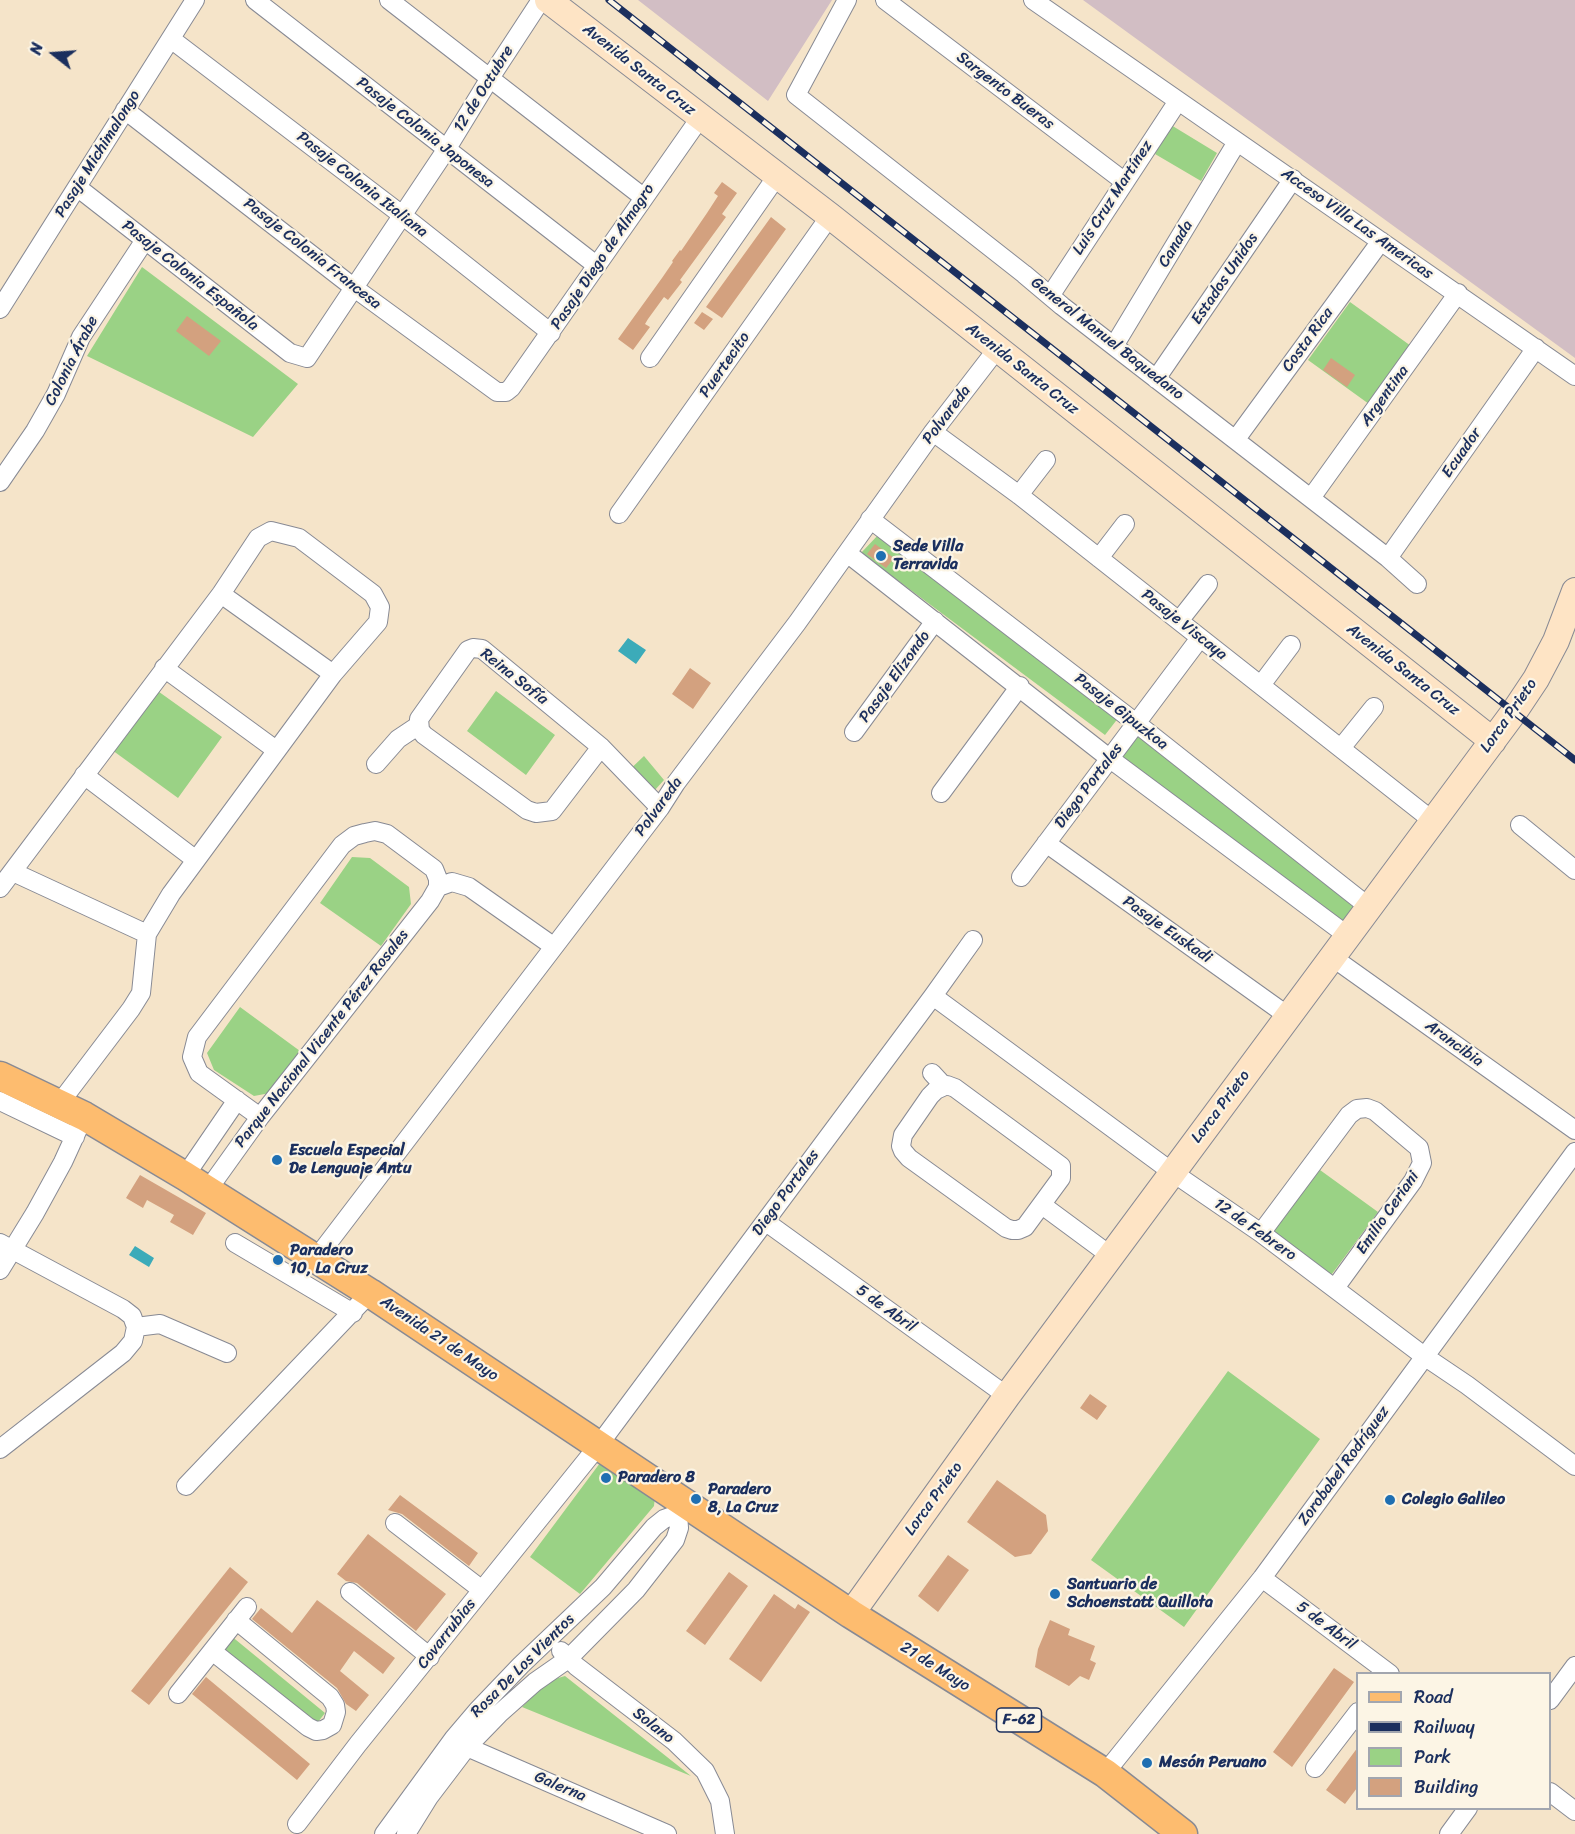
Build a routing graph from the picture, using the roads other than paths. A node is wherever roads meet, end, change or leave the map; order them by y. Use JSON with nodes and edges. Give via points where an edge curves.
{"nodes":[{"id":1,"x":195,"y":0,"type":"edge"},
{"id":2,"x":255,"y":0,"type":"edge"},
{"id":3,"x":389,"y":0,"type":"edge"},
{"id":4,"x":541,"y":0,"type":"edge"},
{"id":5,"x":548,"y":0,"type":"edge"},
{"id":6,"x":847,"y":0,"type":"edge"},
{"id":7,"x":885,"y":0,"type":"edge"},
{"id":8,"x":1033,"y":0,"type":"edge"},
{"id":9,"x":171,"y":39,"type":"junction"},
{"id":10,"x":490,"y":78,"type":"junction"},
{"id":11,"x":1178,"y":101,"type":"junction"},
{"id":12,"x":125,"y":110,"type":"junction"},
{"id":13,"x":700,"y":118,"type":"junction"},
{"id":14,"x":1237,"y":142,"type":"junction"},
{"id":15,"x":446,"y":150,"type":"junction"},
{"id":16,"x":777,"y":176,"type":"junction"},
{"id":17,"x":1293,"y":179,"type":"junction"},
{"id":18,"x":1125,"y":182,"type":"junction"},
{"id":19,"x":77,"y":187,"type":"junction"},
{"id":20,"x":643,"y":197,"type":"junction"},
{"id":21,"x":402,"y":215,"type":"junction"},
{"id":22,"x":830,"y":216,"type":"junction"},
{"id":23,"x":145,"y":240,"type":"junction"},
{"id":24,"x":1381,"y":241,"type":"junction"},
{"id":25,"x":596,"y":265,"type":"junction"},
{"id":26,"x":353,"y":287,"type":"junction"},
{"id":27,"x":1458,"y":293,"type":"junction"},
{"id":28,"x":1050,"y":296,"type":"junction"},
{"id":29,"x":0,"y":309,"type":"edge"},
{"id":30,"x":550,"y":333,"type":"junction"},
{"id":31,"x":1114,"y":346,"type":"junction"},
{"id":32,"x":1536,"y":348,"type":"junction"},
{"id":33,"x":997,"y":349,"type":"junction"},
{"id":34,"x":307,"y":358,"type":"joint"},
{"id":35,"x":650,"y":358,"type":"dead end"},
{"id":36,"x":1575,"y":376,"type":"edge"},
{"id":37,"x":1156,"y":379,"type":"junction"},
{"id":38,"x":502,"y":393,"type":"joint"},
{"id":39,"x":933,"y":432,"type":"junction"},
{"id":40,"x":1236,"y":439,"type":"junction"},
{"id":41,"x":1046,"y":459,"type":"dead end"},
{"id":42,"x":0,"y":482,"type":"edge"},
{"id":43,"x":1019,"y":495,"type":"junction"},
{"id":44,"x":1311,"y":498,"type":"junction"},
{"id":45,"x":619,"y":514,"type":"dead end"},
{"id":46,"x":870,"y":519,"type":"junction"},
{"id":47,"x":1125,"y":524,"type":"dead end"},
{"id":48,"x":847,"y":553,"type":"junction"},
{"id":49,"x":1100,"y":558,"type":"junction"},
{"id":50,"x":1388,"y":558,"type":"junction"},
{"id":51,"x":1208,"y":584,"type":"dead end"},
{"id":52,"x":1417,"y":584,"type":"dead end"},
{"id":53,"x":220,"y":594,"type":"junction"},
{"id":54,"x":1574,"y":600,"type":"edge"},
{"id":55,"x":935,"y":621,"type":"junction"},
{"id":56,"x":1179,"y":621,"type":"junction"},
{"id":57,"x":1200,"y":638,"type":"junction"},
{"id":58,"x":1291,"y":645,"type":"dead end"},
{"id":59,"x":164,"y":668,"type":"junction"},
{"id":60,"x":333,"y":675,"type":"junction"},
{"id":61,"x":1261,"y":685,"type":"junction"},
{"id":62,"x":1020,"y":686,"type":"junction"},
{"id":63,"x":1374,"y":707,"type":"dead end"},
{"id":64,"x":1136,"y":723,"type":"junction"},
{"id":65,"x":419,"y":725,"type":"junction"},
{"id":66,"x":854,"y":732,"type":"dead end"},
{"id":67,"x":1493,"y":741,"type":"junction"},
{"id":68,"x":601,"y":747,"type":"junction"},
{"id":69,"x":1341,"y":748,"type":"junction"},
{"id":70,"x":276,"y":750,"type":"junction"},
{"id":71,"x":1109,"y":758,"type":"junction"},
{"id":72,"x":376,"y":764,"type":"dead end"},
{"id":73,"x":84,"y":775,"type":"junction"},
{"id":74,"x":941,"y":794,"type":"dead end"},
{"id":75,"x":660,"y":808,"type":"junction"},
{"id":76,"x":1433,"y":821,"type":"junction"},
{"id":77,"x":1520,"y":825,"type":"dead end"},
{"id":78,"x":1046,"y":843,"type":"junction"},
{"id":79,"x":196,"y":860,"type":"junction"},
{"id":80,"x":1575,"y":870,"type":"edge"},
{"id":81,"x":13,"y":872,"type":"junction"},
{"id":82,"x":1021,"y":877,"type":"dead end"},
{"id":83,"x":438,"y":887,"type":"junction"},
{"id":84,"x":0,"y":888,"type":"edge"},
{"id":85,"x":1369,"y":907,"type":"junction"},
{"id":86,"x":147,"y":934,"type":"junction"},
{"id":87,"x":1348,"y":936,"type":"junction"},
{"id":88,"x":973,"y":940,"type":"dead end"},
{"id":89,"x":553,"y":946,"type":"junction"},
{"id":90,"x":1332,"y":957,"type":"junction"},
{"id":91,"x":933,"y":996,"type":"junction"},
{"id":92,"x":1288,"y":1016,"type":"junction"},
{"id":93,"x":0,"y":1076,"type":"edge"},
{"id":94,"x":237,"y":1100,"type":"junction"},
{"id":95,"x":0,"y":1101,"type":"edge"},
{"id":96,"x":59,"y":1104,"type":"junction"},
{"id":97,"x":260,"y":1117,"type":"junction"},
{"id":98,"x":79,"y":1127,"type":"junction"},
{"id":99,"x":1575,"y":1130,"type":"edge"},
{"id":100,"x":1575,"y":1152,"type":"edge"},
{"id":101,"x":1172,"y":1172,"type":"junction"},
{"id":102,"x":196,"y":1183,"type":"junction"},
{"id":103,"x":1042,"y":1205,"type":"junction"},
{"id":104,"x":766,"y":1222,"type":"junction"},
{"id":105,"x":1261,"y":1233,"type":"junction"},
{"id":106,"x":235,"y":1243,"type":"dead end"},
{"id":107,"x":6,"y":1246,"type":"edge"},
{"id":108,"x":1111,"y":1256,"type":"junction"},
{"id":109,"x":315,"y":1260,"type":"junction"},
{"id":110,"x":0,"y":1270,"type":"edge"},
{"id":111,"x":1335,"y":1288,"type":"junction"},
{"id":112,"x":362,"y":1303,"type":"junction"},
{"id":113,"x":136,"y":1327,"type":"junction"},
{"id":114,"x":227,"y":1353,"type":"dead end"},
{"id":115,"x":1424,"y":1356,"type":"junction"},
{"id":116,"x":1007,"y":1396,"type":"junction"},
{"id":117,"x":598,"y":1446,"type":"junction"},
{"id":118,"x":0,"y":1449,"type":"edge"},
{"id":119,"x":1575,"y":1466,"type":"edge"},
{"id":120,"x":186,"y":1486,"type":"dead end"},
{"id":121,"x":682,"y":1509,"type":"junction"},
{"id":122,"x":395,"y":1523,"type":"dead end"},
{"id":123,"x":1262,"y":1578,"type":"junction"},
{"id":124,"x":482,"y":1590,"type":"junction"},
{"id":125,"x":350,"y":1592,"type":"dead end"},
{"id":126,"x":851,"y":1614,"type":"junction"},
{"id":127,"x":550,"y":1639,"type":"junction"},
{"id":128,"x":212,"y":1651,"type":"junction"},
{"id":129,"x":430,"y":1657,"type":"junction"},
{"id":130,"x":568,"y":1659,"type":"junction"},
{"id":131,"x":1575,"y":1666,"type":"edge"},
{"id":132,"x":1387,"y":1672,"type":"edge"},
{"id":133,"x":178,"y":1694,"type":"dead end"},
{"id":134,"x":1551,"y":1699,"type":"edge"},
{"id":135,"x":1356,"y":1716,"type":"edge"},
{"id":136,"x":332,"y":1725,"type":"junction"},
{"id":137,"x":460,"y":1743,"type":"junction"},
{"id":138,"x":358,"y":1744,"type":"junction"},
{"id":139,"x":1316,"y":1768,"type":"dead end"},
{"id":140,"x":1105,"y":1773,"type":"junction"},
{"id":141,"x":1551,"y":1793,"type":"edge"},
{"id":142,"x":1467,"y":1810,"type":"edge"},
{"id":143,"x":1575,"y":1811,"type":"edge"},
{"id":144,"x":297,"y":1824,"type":"dead end"},
{"id":145,"x":384,"y":1834,"type":"edge"},
{"id":146,"x":406,"y":1834,"type":"edge"},
{"id":147,"x":667,"y":1834,"type":"edge"},
{"id":148,"x":725,"y":1834,"type":"edge"},
{"id":149,"x":1183,"y":1834,"type":"edge"},
{"id":150,"x":1449,"y":1834,"type":"edge"}],
"edges":[{"from":1,"to":9,"type":"street","name":"Pasaje Michimalongo"},
{"from":2,"to":15,"type":"street","name":"Pasaje Colonia Japonesa"},
{"from":3,"to":10,"type":"street"},
{"from":4,"to":10,"type":"street","name":"12 de Octubre"},
{"from":5,"to":13,"type":"main road","name":"Avenida Santa Cruz"},
{"from":6,"to":28,"type":"street","name":"General Manuel Baquedano","via":[[796,94]]},
{"from":7,"to":18,"type":"street","name":"Sargento Bueras"},
{"from":8,"to":11,"type":"street","name":"Acceso Villa Las Americas"},
{"from":9,"to":12,"type":"street","name":"Pasaje Michimalongo"},
{"from":9,"to":21,"type":"street","name":"Pasaje Colonia Italiana"},
{"from":10,"to":15,"type":"street","name":"12 de Octubre"},
{"from":10,"to":20,"type":"street"},
{"from":11,"to":14,"type":"street","name":"Acceso Villa Las Americas"},
{"from":11,"to":18,"type":"street","name":"Luis Cruz Martínez"},
{"from":12,"to":19,"type":"street","name":"Pasaje Michimalongo"},
{"from":12,"to":26,"type":"street","name":"Pasaje Colonia Francesa"},
{"from":13,"to":16,"type":"main road","name":"Avenida Santa Cruz"},
{"from":13,"to":20,"type":"street","name":"Pasaje Diego de Almagro"},
{"from":14,"to":17,"type":"street","name":"Acceso Villa Las Americas"},
{"from":14,"to":31,"type":"street","name":"Canada"},
{"from":15,"to":21,"type":"street","name":"12 de Octubre"},
{"from":15,"to":25,"type":"street","name":"Pasaje Colonia Japonesa"},
{"from":16,"to":22,"type":"main road","name":"Avenida Santa Cruz"},
{"from":16,"to":35,"type":"street"},
{"from":17,"to":24,"type":"street","name":"Acceso Villa Las Americas"},
{"from":17,"to":37,"type":"street","name":"Estados Unidos"},
{"from":18,"to":28,"type":"street","name":"Luis Cruz Martínez"},
{"from":19,"to":23,"type":"street","name":"Pasaje Colonia Española"},
{"from":19,"to":29,"type":"street","name":"Pasaje Michimalongo"},
{"from":20,"to":25,"type":"street","name":"Pasaje Diego de Almagro"},
{"from":21,"to":26,"type":"street","name":"12 de Octubre"},
{"from":21,"to":30,"type":"street","name":"Pasaje Colonia Italiana"},
{"from":22,"to":33,"type":"main road","name":"Avenida Santa Cruz"},
{"from":22,"to":45,"type":"street","name":"Puertecito"},
{"from":23,"to":34,"type":"street","name":"Pasaje Colonia Española","via":[[290,353]]},
{"from":23,"to":42,"type":"street","name":"Colonia Árabe","via":[[81,337],[56,394]]},
{"from":24,"to":27,"type":"street","name":"Acceso Villa Las Americas"},
{"from":24,"to":40,"type":"street","name":"Costa Rica"},
{"from":25,"to":30,"type":"street","name":"Pasaje Diego de Almagro"},
{"from":26,"to":34,"type":"street","name":"12 de Octubre"},
{"from":26,"to":38,"type":"street","name":"Pasaje Colonia Francesa","via":[[490,390]]},
{"from":27,"to":32,"type":"street","name":"Acceso Villa Las Americas"},
{"from":27,"to":44,"type":"street","name":"Argentina"},
{"from":28,"to":31,"type":"street","name":"General Manuel Baquedano"},
{"from":30,"to":38,"type":"street","name":"Pasaje Diego de Almagro","via":[[511,388]]},
{"from":31,"to":37,"type":"street","name":"General Manuel Baquedano"},
{"from":32,"to":36,"type":"street","name":"Acceso Villa Las Americas"},
{"from":32,"to":50,"type":"street","name":"Ecuador"},
{"from":33,"to":39,"type":"street","name":"Polvareda"},
{"from":33,"to":67,"type":"main road","name":"Avenida Santa Cruz"},
{"from":37,"to":40,"type":"street","name":"General Manuel Baquedano"},
{"from":39,"to":43,"type":"street","name":"Pasaje Viscaya"},
{"from":39,"to":46,"type":"street","name":"Polvareda"},
{"from":40,"to":44,"type":"street","name":"General Manuel Baquedano"},
{"from":41,"to":43,"type":"street"},
{"from":43,"to":49,"type":"street","name":"Pasaje Viscaya"},
{"from":44,"to":50,"type":"street","name":"General Manuel Baquedano"},
{"from":46,"to":48,"type":"street","name":"Polvareda"},
{"from":46,"to":64,"type":"street","name":"Pasaje Gipuzkoa"},
{"from":47,"to":49,"type":"street"},
{"from":48,"to":55,"type":"street"},
{"from":48,"to":75,"type":"street","name":"Polvareda"},
{"from":49,"to":56,"type":"street","name":"Pasaje Viscaya"},
{"from":50,"to":52,"type":"street","name":"General Manuel Baquedano"},
{"from":51,"to":56,"type":"street"},
{"from":53,"to":59,"type":"street"},
{"from":53,"to":60,"type":"street"},
{"from":53,"to":60,"type":"street","via":[[258,538],[271,531],[299,538],[373,594],[380,607],[378,621]]},
{"from":54,"to":67,"type":"main road","name":"Lorca Prieto","via":[[1536,679]]},
{"from":55,"to":62,"type":"street"},
{"from":55,"to":66,"type":"street","name":"Pasaje Elizondo"},
{"from":56,"to":57,"type":"street","name":"Pasaje Viscaya"},
{"from":57,"to":61,"type":"street","name":"Pasaje Viscaya"},
{"from":57,"to":64,"type":"street","name":"Diego Portales"},
{"from":58,"to":61,"type":"street"},
{"from":59,"to":70,"type":"street"},
{"from":59,"to":73,"type":"street"},
{"from":60,"to":70,"type":"street"},
{"from":61,"to":69,"type":"street","name":"Pasaje Viscaya"},
{"from":62,"to":71,"type":"street"},
{"from":62,"to":74,"type":"street"},
{"from":63,"to":69,"type":"street"},
{"from":64,"to":71,"type":"street","name":"Diego Portales"},
{"from":64,"to":85,"type":"street","name":"Pasaje Gipuzkoa"},
{"from":65,"to":68,"type":"street","via":[[424,735],[536,813],[552,811]]},
{"from":65,"to":68,"type":"street","name":"Reina Sofía","via":[[421,713],[468,650],[477,648],[486,651]]},
{"from":65,"to":72,"type":"street","name":"Reina Sofía","via":[[398,739]]},
{"from":67,"to":76,"type":"main road","name":"Lorca Prieto"},
{"from":68,"to":75,"type":"street","name":"Reina Sofía"},
{"from":69,"to":76,"type":"street","name":"Pasaje Viscaya"},
{"from":70,"to":79,"type":"street"},
{"from":71,"to":78,"type":"street","name":"Diego Portales"},
{"from":71,"to":87,"type":"street"},
{"from":73,"to":79,"type":"street"},
{"from":73,"to":81,"type":"street"},
{"from":75,"to":89,"type":"street","name":"Polvareda"},
{"from":76,"to":85,"type":"main road","name":"Lorca Prieto"},
{"from":77,"to":80,"type":"street"},
{"from":78,"to":82,"type":"street","name":"Diego Portales"},
{"from":78,"to":92,"type":"street","name":"Pasaje Euskadi"},
{"from":79,"to":86,"type":"street"},
{"from":81,"to":84,"type":"street"},
{"from":81,"to":86,"type":"street"},
{"from":83,"to":89,"type":"street","via":[[452,882],[470,887]]},
{"from":83,"to":94,"type":"street","via":[[434,869],[387,834],[365,832],[342,845],[197,1037],[192,1057],[199,1073]]},
{"from":83,"to":97,"type":"street","name":"Parque Nacional Vicente Pérez Rosales"},
{"from":85,"to":87,"type":"main road","name":"Lorca Prieto"},
{"from":86,"to":96,"type":"street","via":[[141,993]]},
{"from":87,"to":90,"type":"main road","name":"Lorca Prieto"},
{"from":88,"to":91,"type":"street","name":"Diego Portales"},
{"from":89,"to":109,"type":"street","name":"Polvareda"},
{"from":90,"to":92,"type":"main road","name":"Lorca Prieto"},
{"from":90,"to":99,"type":"street","name":"Arancibia"},
{"from":91,"to":101,"type":"street","name":"12 de Febrero"},
{"from":91,"to":104,"type":"street","name":"Diego Portales"},
{"from":92,"to":101,"type":"main road","name":"Lorca Prieto"},
{"from":93,"to":96,"type":"main road","name":"Avenida 21 de Mayo","number":"F-62"},
{"from":94,"to":97,"type":"street"},
{"from":94,"to":102,"type":"street"},
{"from":95,"to":98,"type":"street"},
{"from":96,"to":98,"type":"main road","name":"Avenida 21 de Mayo","number":"F-62"},
{"from":97,"to":102,"type":"street","name":"Parque Nacional Vicente Pérez Rosales"},
{"from":98,"to":102,"type":"main road","name":"Avenida 21 de Mayo","number":"F-62"},
{"from":98,"to":107,"type":"street","via":[[35,1213]]},
{"from":100,"to":115,"type":"street","name":"Zorobabel Rodríguez"},
{"from":101,"to":105,"type":"street","name":"12 de Febrero"},
{"from":101,"to":108,"type":"main road","name":"Lorca Prieto"},
{"from":102,"to":109,"type":"main road","name":"Avenida 21 de Mayo","number":"F-62"},
{"from":103,"to":103,"type":"street","via":[[1061,1178],[1061,1166],[938,1079],[936,1090],[903,1135],[901,1146],[905,1154],[1012,1230],[1025,1227]]},
{"from":103,"to":108,"type":"street"},
{"from":104,"to":116,"type":"street","name":"5 de Abril"},
{"from":104,"to":117,"type":"street","name":"Diego Portales"},
{"from":105,"to":111,"type":"street","name":"12 de Febrero"},
{"from":105,"to":111,"type":"street","name":"Emilio Ceriani","via":[[1349,1115],[1366,1108],[1375,1111],[1419,1148],[1422,1163]]},
{"from":106,"to":112,"type":"street"},
{"from":107,"to":110,"type":"street"},
{"from":107,"to":113,"type":"street","via":[[123,1309],[132,1316]]},
{"from":108,"to":116,"type":"main road","name":"Lorca Prieto"},
{"from":109,"to":112,"type":"main road","name":"Avenida 21 de Mayo","number":"F-62"},
{"from":111,"to":115,"type":"street","name":"12 de Febrero"},
{"from":112,"to":117,"type":"main road","name":"Avenida 21 de Mayo","number":"F-62"},
{"from":112,"to":120,"type":"street"},
{"from":113,"to":114,"type":"street","via":[[160,1324]]},
{"from":113,"to":118,"type":"street","via":[[133,1341],[123,1353]]},
{"from":115,"to":119,"type":"street","name":"12 de Febrero"},
{"from":115,"to":123,"type":"street","name":"Zorobabel Rodríguez"},
{"from":116,"to":126,"type":"main road","name":"Lorca Prieto"},
{"from":117,"to":121,"type":"main road","name":"Avenida 21 de Mayo","number":"F-62"},
{"from":117,"to":124,"type":"street","name":"Covarrubias"},
{"from":121,"to":126,"type":"main road","name":"21 de Mayo","number":"F-62"},
{"from":121,"to":127,"type":"street","name":"Rosa De Los Vientos","via":[[654,1527],[603,1587]]},
{"from":121,"to":130,"type":"street","name":"Rosa De Los Vientos","via":[[675,1540],[636,1590]]},
{"from":122,"to":124,"type":"street"},
{"from":123,"to":132,"type":"street","name":"5 de Abril"},
{"from":123,"to":140,"type":"street","name":"Zorobabel Rodríguez"},
{"from":124,"to":129,"type":"street","name":"Covarrubias"},
{"from":125,"to":129,"type":"street"},
{"from":126,"to":140,"type":"main road","name":"21 de Mayo","number":"F-62"},
{"from":127,"to":130,"type":"street","name":"Solano"},
{"from":127,"to":137,"type":"street","name":"Rosa De Los Vientos","via":[[521,1665]]},
{"from":128,"to":133,"type":"street"},
{"from":128,"to":136,"type":"street","via":[[308,1727],[316,1731]]},
{"from":128,"to":136,"type":"street","via":[[241,1614],[330,1697],[336,1712]]},
{"from":129,"to":138,"type":"street","name":"Covarrubias"},
{"from":130,"to":137,"type":"street","name":"Rosa De Los Vientos"},
{"from":130,"to":148,"type":"street","name":"Solano","via":[[674,1741],[705,1771],[720,1801]]},
{"from":131,"to":134,"type":"street"},
{"from":135,"to":139,"type":"street"},
{"from":136,"to":138,"type":"street"},
{"from":137,"to":145,"type":"street","name":"Rosa De Los Vientos"},
{"from":137,"to":146,"type":"street","name":"Rosa De Los Vientos"},
{"from":137,"to":147,"type":"street","name":"Galerna"},
{"from":138,"to":144,"type":"street","name":"Covarrubias"},
{"from":140,"to":149,"type":"main road","name":"21 de Mayo","number":"F-62"},
{"from":141,"to":143,"type":"street"},
{"from":142,"to":150,"type":"street"}]}
